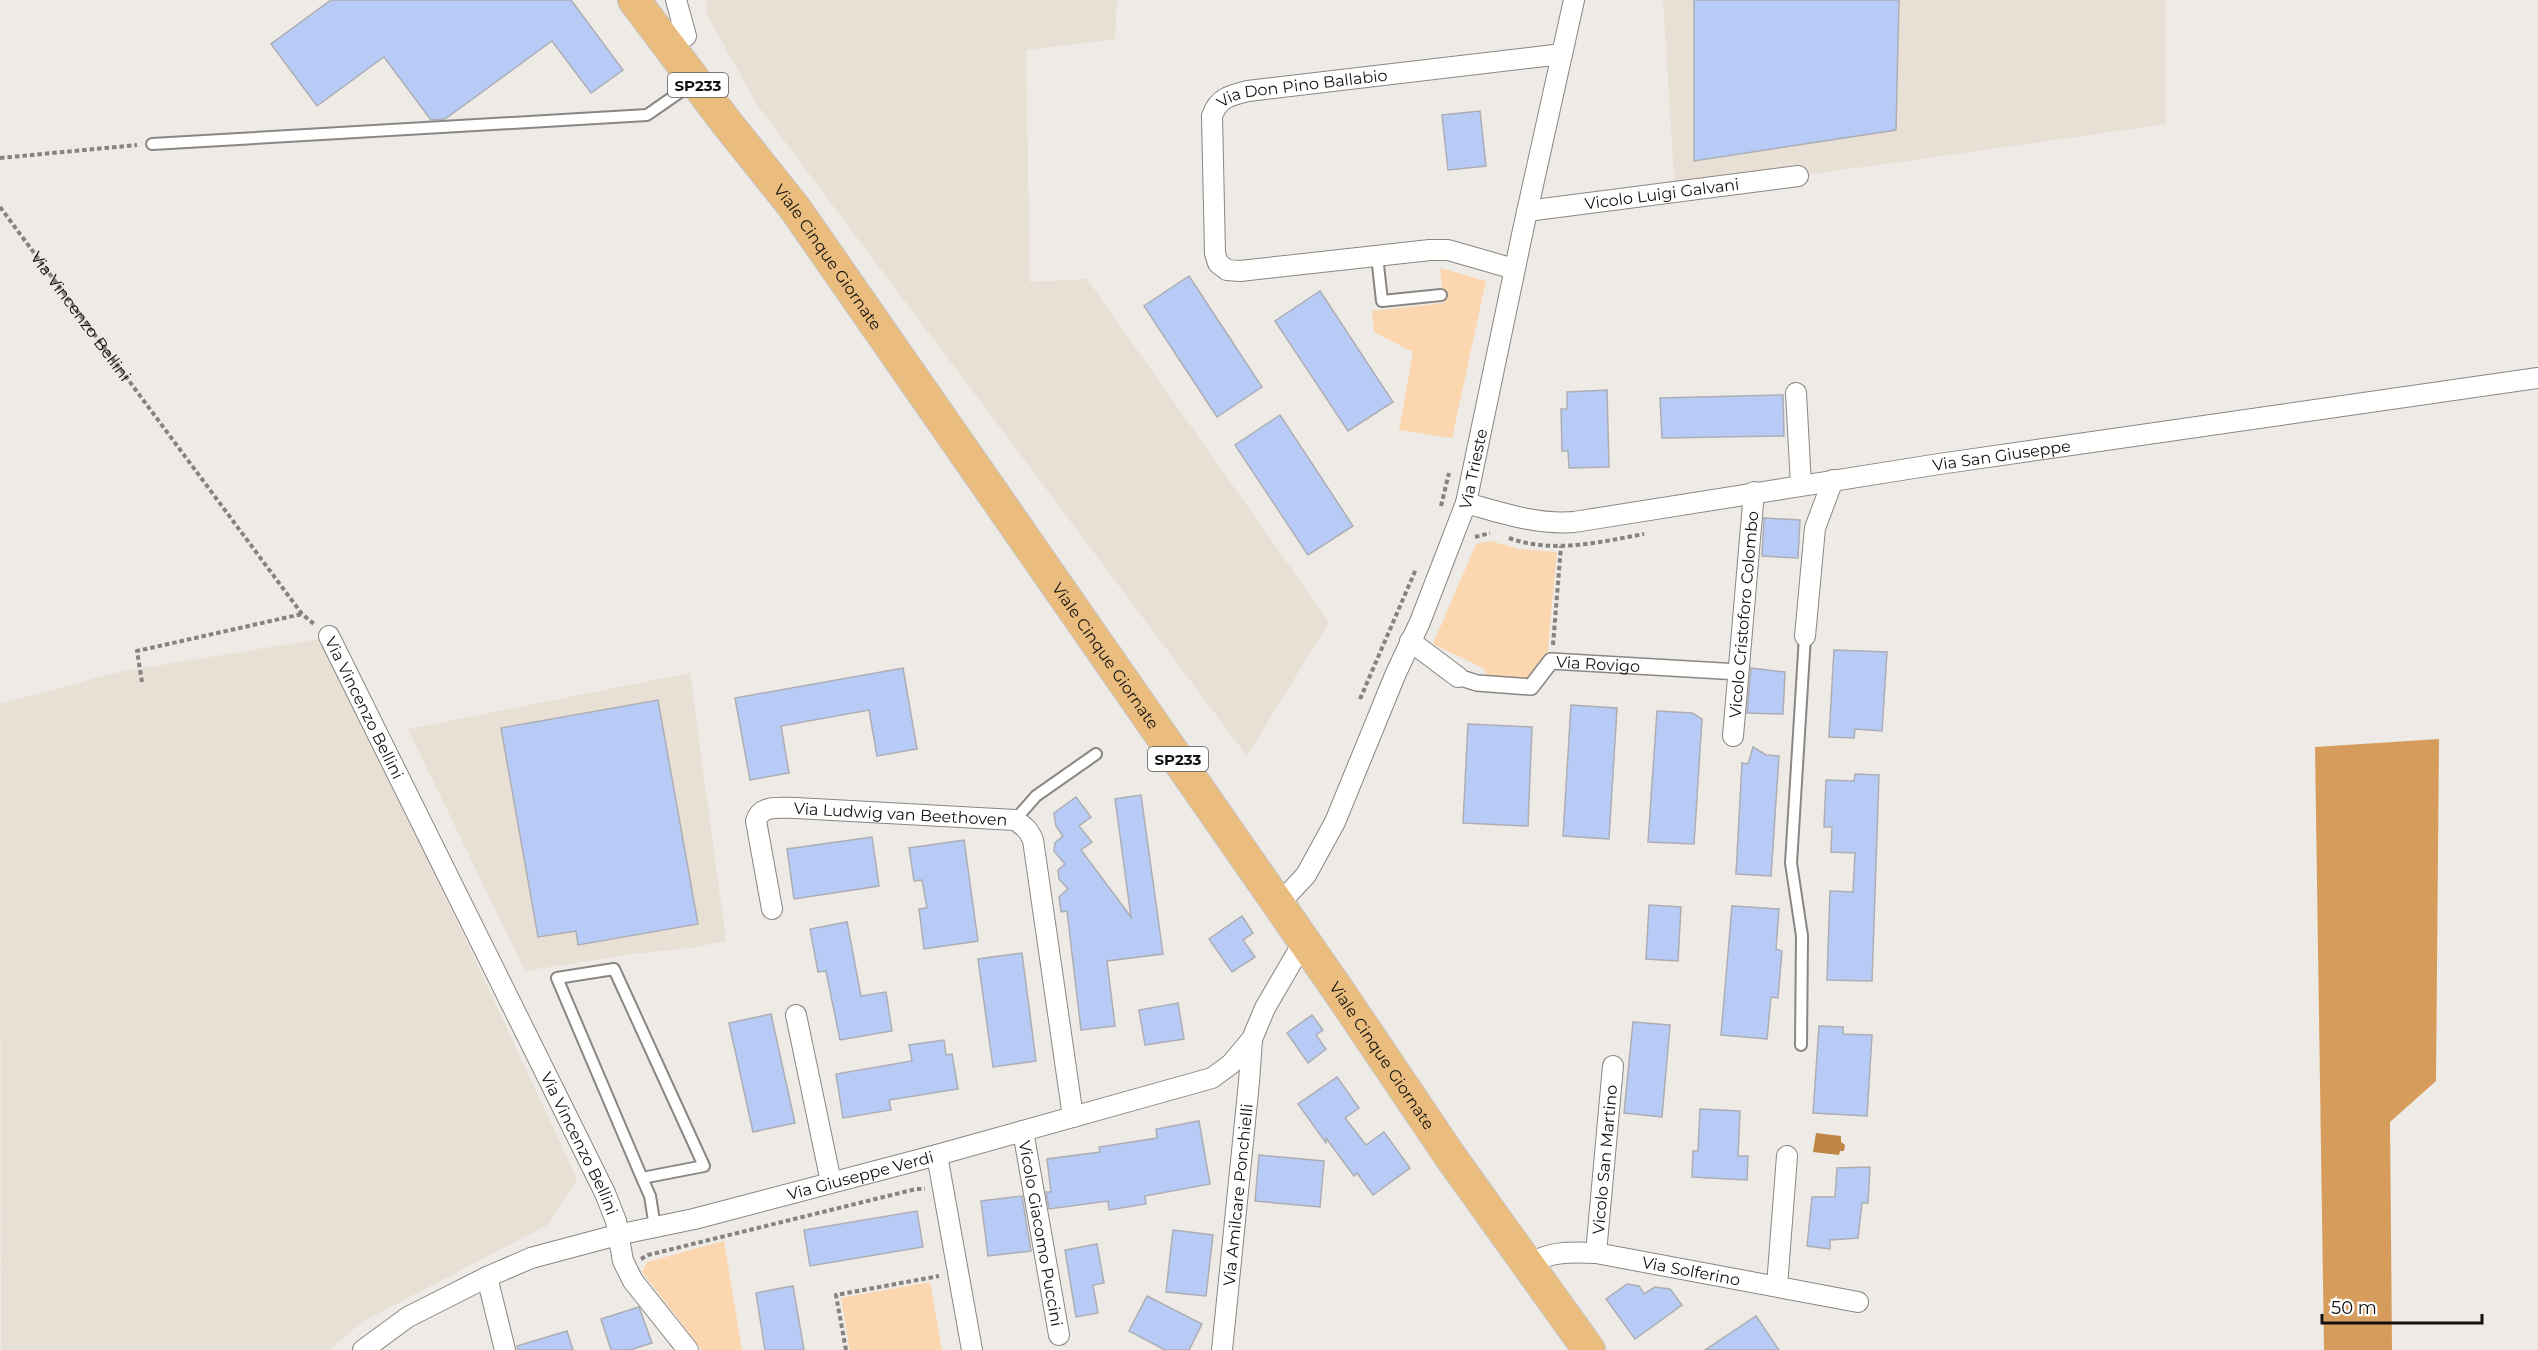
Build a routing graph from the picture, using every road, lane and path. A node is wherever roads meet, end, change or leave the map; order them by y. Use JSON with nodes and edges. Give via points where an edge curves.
{"nodes":[{"id":1,"x":634,"y":0,"type":"edge"},
{"id":2,"x":645,"y":0,"type":"edge"},
{"id":3,"x":660,"y":0,"type":"edge"},
{"id":4,"x":676,"y":0,"type":"edge"},
{"id":5,"x":1574,"y":0,"type":"edge"},
{"id":6,"x":672,"y":36,"type":"junction"},
{"id":7,"x":1562,"y":54,"type":"junction"},
{"id":8,"x":695,"y":82,"type":"junction"},
{"id":9,"x":152,"y":144,"type":"joint"},
{"id":10,"x":0,"y":158,"type":"edge"},
{"id":11,"x":766,"y":168,"type":"junction"},
{"id":12,"x":1798,"y":176,"type":"dead end"},
{"id":13,"x":0,"y":207,"type":"edge"},
{"id":14,"x":1527,"y":211,"type":"junction"},
{"id":15,"x":1377,"y":256,"type":"junction"},
{"id":16,"x":1514,"y":269,"type":"junction"},
{"id":17,"x":1441,"y":295,"type":"dead end"},
{"id":18,"x":2538,"y":378,"type":"edge"},
{"id":19,"x":1796,"y":393,"type":"dead end"},
{"id":20,"x":1450,"y":470,"type":"dead end"},
{"id":21,"x":1833,"y":480,"type":"junction"},
{"id":22,"x":1801,"y":485,"type":"junction"},
{"id":23,"x":1754,"y":492,"type":"junction"},
{"id":24,"x":1466,"y":503,"type":"junction"},
{"id":25,"x":1440,"y":510,"type":"dead end"},
{"id":26,"x":1494,"y":533,"type":"dead end"},
{"id":27,"x":1647,"y":533,"type":"dead end"},
{"id":28,"x":1500,"y":534,"type":"dead end"},
{"id":29,"x":1468,"y":543,"type":"dead end"},
{"id":30,"x":1561,"y":546,"type":"junction"},
{"id":31,"x":1419,"y":562,"type":"dead end"},
{"id":32,"x":302,"y":614,"type":"junction"},
{"id":33,"x":329,"y":636,"type":"joint"},
{"id":34,"x":1804,"y":636,"type":"joint"},
{"id":35,"x":1410,"y":641,"type":"junction"},
{"id":36,"x":1551,"y":661,"type":"junction"},
{"id":37,"x":1739,"y":672,"type":"junction"},
{"id":38,"x":1458,"y":677,"type":"joint"},
{"id":39,"x":142,"y":682,"type":"dead end"},
{"id":40,"x":1360,"y":699,"type":"dead end"},
{"id":41,"x":1733,"y":736,"type":"dead end"},
{"id":42,"x":1096,"y":754,"type":"dead end"},
{"id":43,"x":1015,"y":820,"type":"junction"},
{"id":44,"x":1279,"y":904,"type":"junction"},
{"id":45,"x":772,"y":909,"type":"dead end"},
{"id":46,"x":1304,"y":941,"type":"junction"},
{"id":47,"x":796,"y":1015,"type":"dead end"},
{"id":48,"x":1251,"y":1039,"type":"junction"},
{"id":49,"x":1800,"y":1046,"type":"dead end"},
{"id":50,"x":1613,"y":1066,"type":"dead end"},
{"id":51,"x":1073,"y":1117,"type":"junction"},
{"id":52,"x":1023,"y":1131,"type":"junction"},
{"id":53,"x":937,"y":1155,"type":"junction"},
{"id":54,"x":1788,"y":1156,"type":"dead end"},
{"id":55,"x":642,"y":1178,"type":"junction"},
{"id":56,"x":831,"y":1182,"type":"junction"},
{"id":57,"x":947,"y":1212,"type":"junction"},
{"id":58,"x":655,"y":1227,"type":"junction"},
{"id":59,"x":617,"y":1235,"type":"junction"},
{"id":60,"x":1596,"y":1253,"type":"junction"},
{"id":61,"x":1529,"y":1264,"type":"junction"},
{"id":62,"x":958,"y":1272,"type":"junction"},
{"id":63,"x":487,"y":1277,"type":"junction"},
{"id":64,"x":633,"y":1281,"type":"junction"},
{"id":65,"x":1777,"y":1286,"type":"junction"},
{"id":66,"x":1858,"y":1302,"type":"dead end"},
{"id":67,"x":1059,"y":1335,"type":"dead end"},
{"id":68,"x":363,"y":1350,"type":"edge"},
{"id":69,"x":505,"y":1350,"type":"edge"},
{"id":70,"x":688,"y":1350,"type":"edge"},
{"id":71,"x":846,"y":1350,"type":"edge"},
{"id":72,"x":972,"y":1350,"type":"edge"},
{"id":73,"x":1222,"y":1350,"type":"edge"},
{"id":74,"x":1589,"y":1350,"type":"edge"}],
"edges":[{"from":1,"to":6,"type":"main road","name":"Viale Cinque Giornate","number":"SP233"},
{"from":2,"to":6,"type":"street"},
{"from":3,"to":6,"type":"main road","name":"Viale Cinque Giornate","number":"SP233"},
{"from":4,"to":6,"type":"street"},
{"from":5,"to":7,"type":"street","name":"Via Trieste"},
{"from":6,"to":8,"type":"main road","name":"Viale Cinque Giornate","number":"SP233"},
{"from":6,"to":11,"type":"main road","name":"Viale Cinque Giornate","number":"SP233","via":[[739,113]]},
{"from":7,"to":14,"type":"street","name":"Via Trieste"},
{"from":7,"to":15,"type":"street","name":"Via Don Pino Ballabio","via":[[1248,91],[1220,102],[1212,116],[1218,263],[1227,270],[1240,272]]},
{"from":8,"to":9,"type":"lane","via":[[648,115]]},
{"from":8,"to":11,"type":"main road","name":"Viale Cinque Giornate","number":"SP233"},
{"from":9,"to":10,"type":"path"},
{"from":11,"to":44,"type":"main road","name":"Viale Cinque Giornate","number":"SP233"},
{"from":12,"to":14,"type":"street","name":"Vicolo Luigi Galvani"},
{"from":13,"to":32,"type":"path","name":"Via Vincenzo Bellini"},
{"from":14,"to":16,"type":"street","name":"Via Trieste"},
{"from":15,"to":16,"type":"street","name":"Via Don Pino Ballabio","via":[[1448,250]]},
{"from":15,"to":17,"type":"lane","via":[[1382,301]]},
{"from":16,"to":24,"type":"street","name":"Via Trieste"},
{"from":18,"to":21,"type":"street","name":"Via San Giuseppe"},
{"from":19,"to":22,"type":"street"},
{"from":20,"to":25,"type":"path"},
{"from":21,"to":22,"type":"street","name":"Via San Giuseppe"},
{"from":21,"to":34,"type":"street","via":[[1815,528]]},
{"from":22,"to":23,"type":"street","name":"Via San Giuseppe"},
{"from":23,"to":24,"type":"street","name":"Via San Giuseppe","via":[[1562,523],[1522,518]]},
{"from":23,"to":37,"type":"street","name":"Vicolo Cristoforo Colombo"},
{"from":24,"to":35,"type":"street","name":"Via Trieste"},
{"from":26,"to":29,"type":"path","via":[[1476,536]]},
{"from":27,"to":30,"type":"path"},
{"from":28,"to":30,"type":"path","via":[[1526,544]]},
{"from":30,"to":36,"type":"path"},
{"from":31,"to":40,"type":"path"},
{"from":32,"to":33,"type":"path","name":"Via Vincenzo Bellini"},
{"from":32,"to":39,"type":"path","via":[[137,651]]},
{"from":33,"to":59,"type":"street","name":"Via Vincenzo Bellini","via":[[605,1193]]},
{"from":34,"to":49,"type":"lane","via":[[1791,863],[1802,936]]},
{"from":35,"to":38,"type":"street","name":"Via Rovigo"},
{"from":35,"to":44,"type":"street","name":"Via Trieste","via":[[1335,822],[1306,875]]},
{"from":36,"to":37,"type":"street","name":"Via Rovigo"},
{"from":36,"to":38,"type":"street","name":"Via Rovigo","via":[[1531,687],[1477,683]]},
{"from":37,"to":41,"type":"street","name":"Vicolo Cristoforo Colombo"},
{"from":42,"to":43,"type":"lane","via":[[1036,796]]},
{"from":43,"to":45,"type":"street","name":"Via Ludwig van Beethoven","via":[[796,808],[763,810],[756,821]]},
{"from":43,"to":51,"type":"street","name":"Via Ludwig van Beethoven","via":[[1029,831],[1033,840]]},
{"from":44,"to":46,"type":"main road","name":"Viale Cinque Giornate","number":"SP233"},
{"from":46,"to":48,"type":"street","name":"Via Giuseppe Verdi"},
{"from":46,"to":61,"type":"main road","name":"Viale Cinque Giornate","number":"SP233","via":[[1450,1156]]},
{"from":47,"to":56,"type":"street"},
{"from":48,"to":51,"type":"street","name":"Via Giuseppe Verdi","via":[[1231,1064],[1212,1078]]},
{"from":48,"to":73,"type":"street","name":"Via Amilcare Ponchielli"},
{"from":50,"to":60,"type":"street","name":"Vicolo San Martino"},
{"from":51,"to":52,"type":"street","name":"Via Giuseppe Verdi"},
{"from":52,"to":53,"type":"street","name":"Via Giuseppe Verdi"},
{"from":52,"to":67,"type":"street","name":"Vicolo Giacomo Puccini"},
{"from":53,"to":56,"type":"street","name":"Via Giuseppe Verdi"},
{"from":53,"to":57,"type":"street"},
{"from":54,"to":65,"type":"street"},
{"from":55,"to":55,"type":"lane","via":[[704,1166],[614,969],[557,978]]},
{"from":55,"to":58,"type":"lane","via":[[650,1196]]},
{"from":56,"to":58,"type":"street","name":"Via Giuseppe Verdi"},
{"from":57,"to":62,"type":"street"},
{"from":57,"to":64,"type":"path","via":[[935,1210],[927,1189],[916,1189],[648,1255],[639,1260]]},
{"from":58,"to":59,"type":"street","name":"Via Giuseppe Verdi"},
{"from":59,"to":63,"type":"street","name":"Via Giuseppe Verdi","via":[[531,1258]]},
{"from":59,"to":64,"type":"street","name":"Via Vincenzo Bellini"},
{"from":60,"to":61,"type":"street","name":"Via Solferino","via":[[1543,1255]]},
{"from":60,"to":65,"type":"street","name":"Via Solferino"},
{"from":61,"to":74,"type":"main road","name":"Viale Cinque Giornate","number":"SP233"},
{"from":62,"to":71,"type":"path","via":[[836,1295]]},
{"from":62,"to":72,"type":"street"},
{"from":63,"to":68,"type":"street","name":"Via Giuseppe Verdi","via":[[408,1317]]},
{"from":63,"to":69,"type":"street"},
{"from":64,"to":70,"type":"street","name":"Via Vincenzo Bellini"},
{"from":65,"to":66,"type":"street","name":"Via Solferino"}]}
